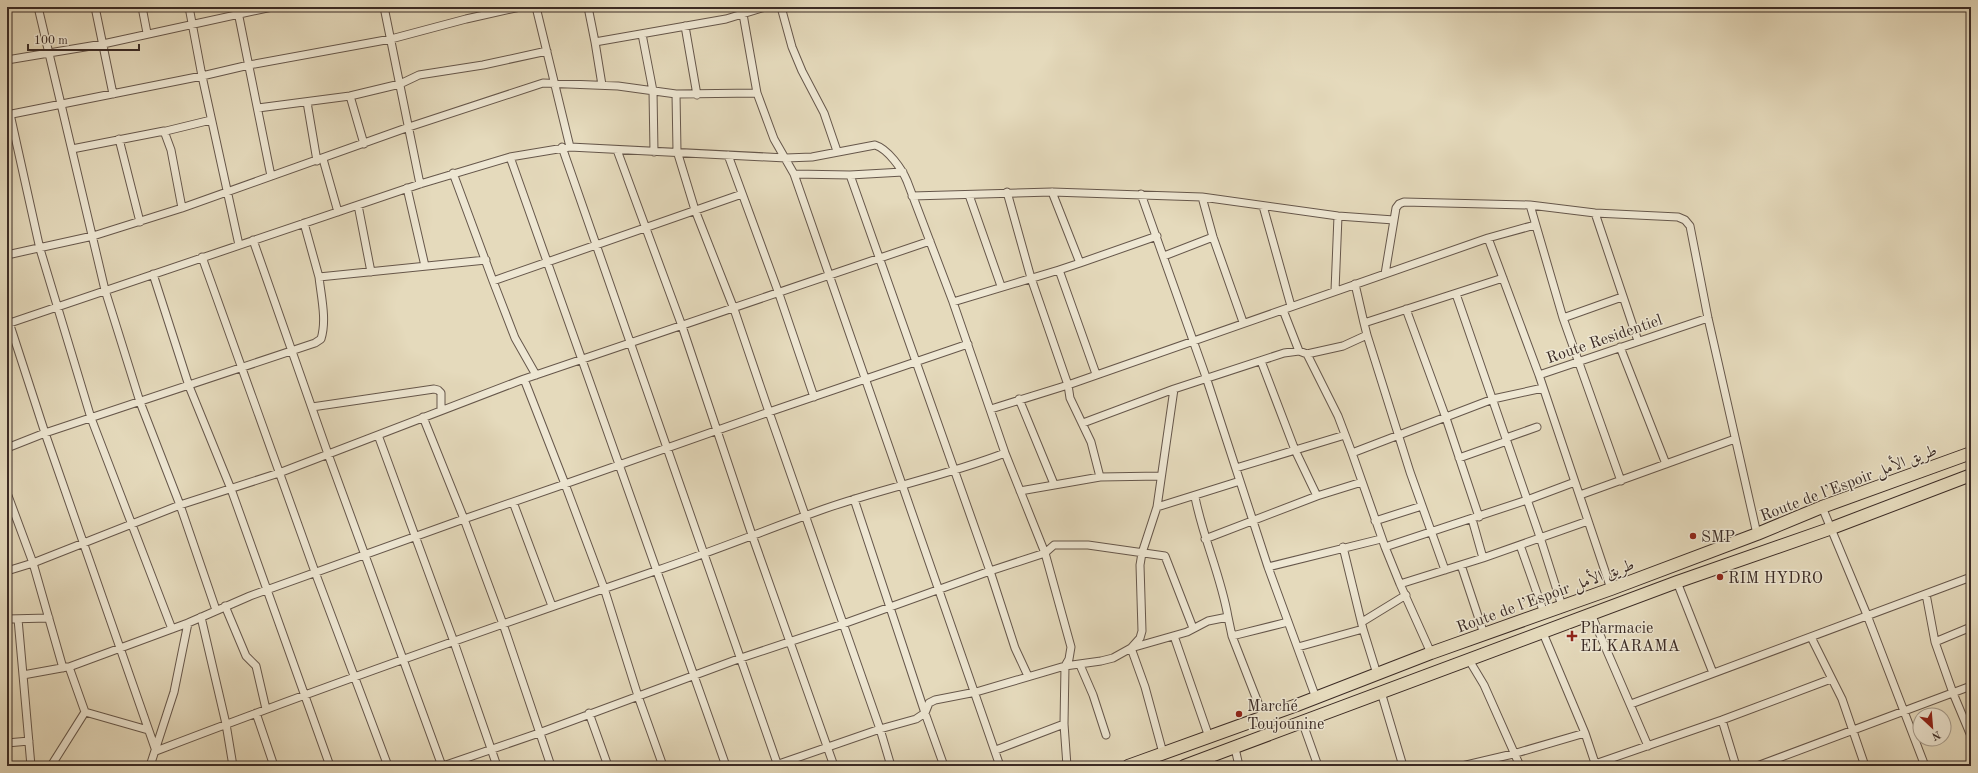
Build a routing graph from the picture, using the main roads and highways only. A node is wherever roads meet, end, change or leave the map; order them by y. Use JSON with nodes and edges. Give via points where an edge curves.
{"nodes":[{"id":1,"x":1971,"y":453,"type":"edge"},
{"id":2,"x":1971,"y":475,"type":"edge"},
{"id":3,"x":1191,"y":765,"type":"edge"},
{"id":4,"x":1128,"y":766,"type":"edge"}],
"edges":[{"from":1,"to":4,"type":"highway","name":"Route de l’Espoir طريق الأمل","via":[[1431,653],[1264,718]]},
{"from":2,"to":3,"type":"highway","name":"Route de l’Espoir طريق الأمل","via":[[1302,721]]}]}
